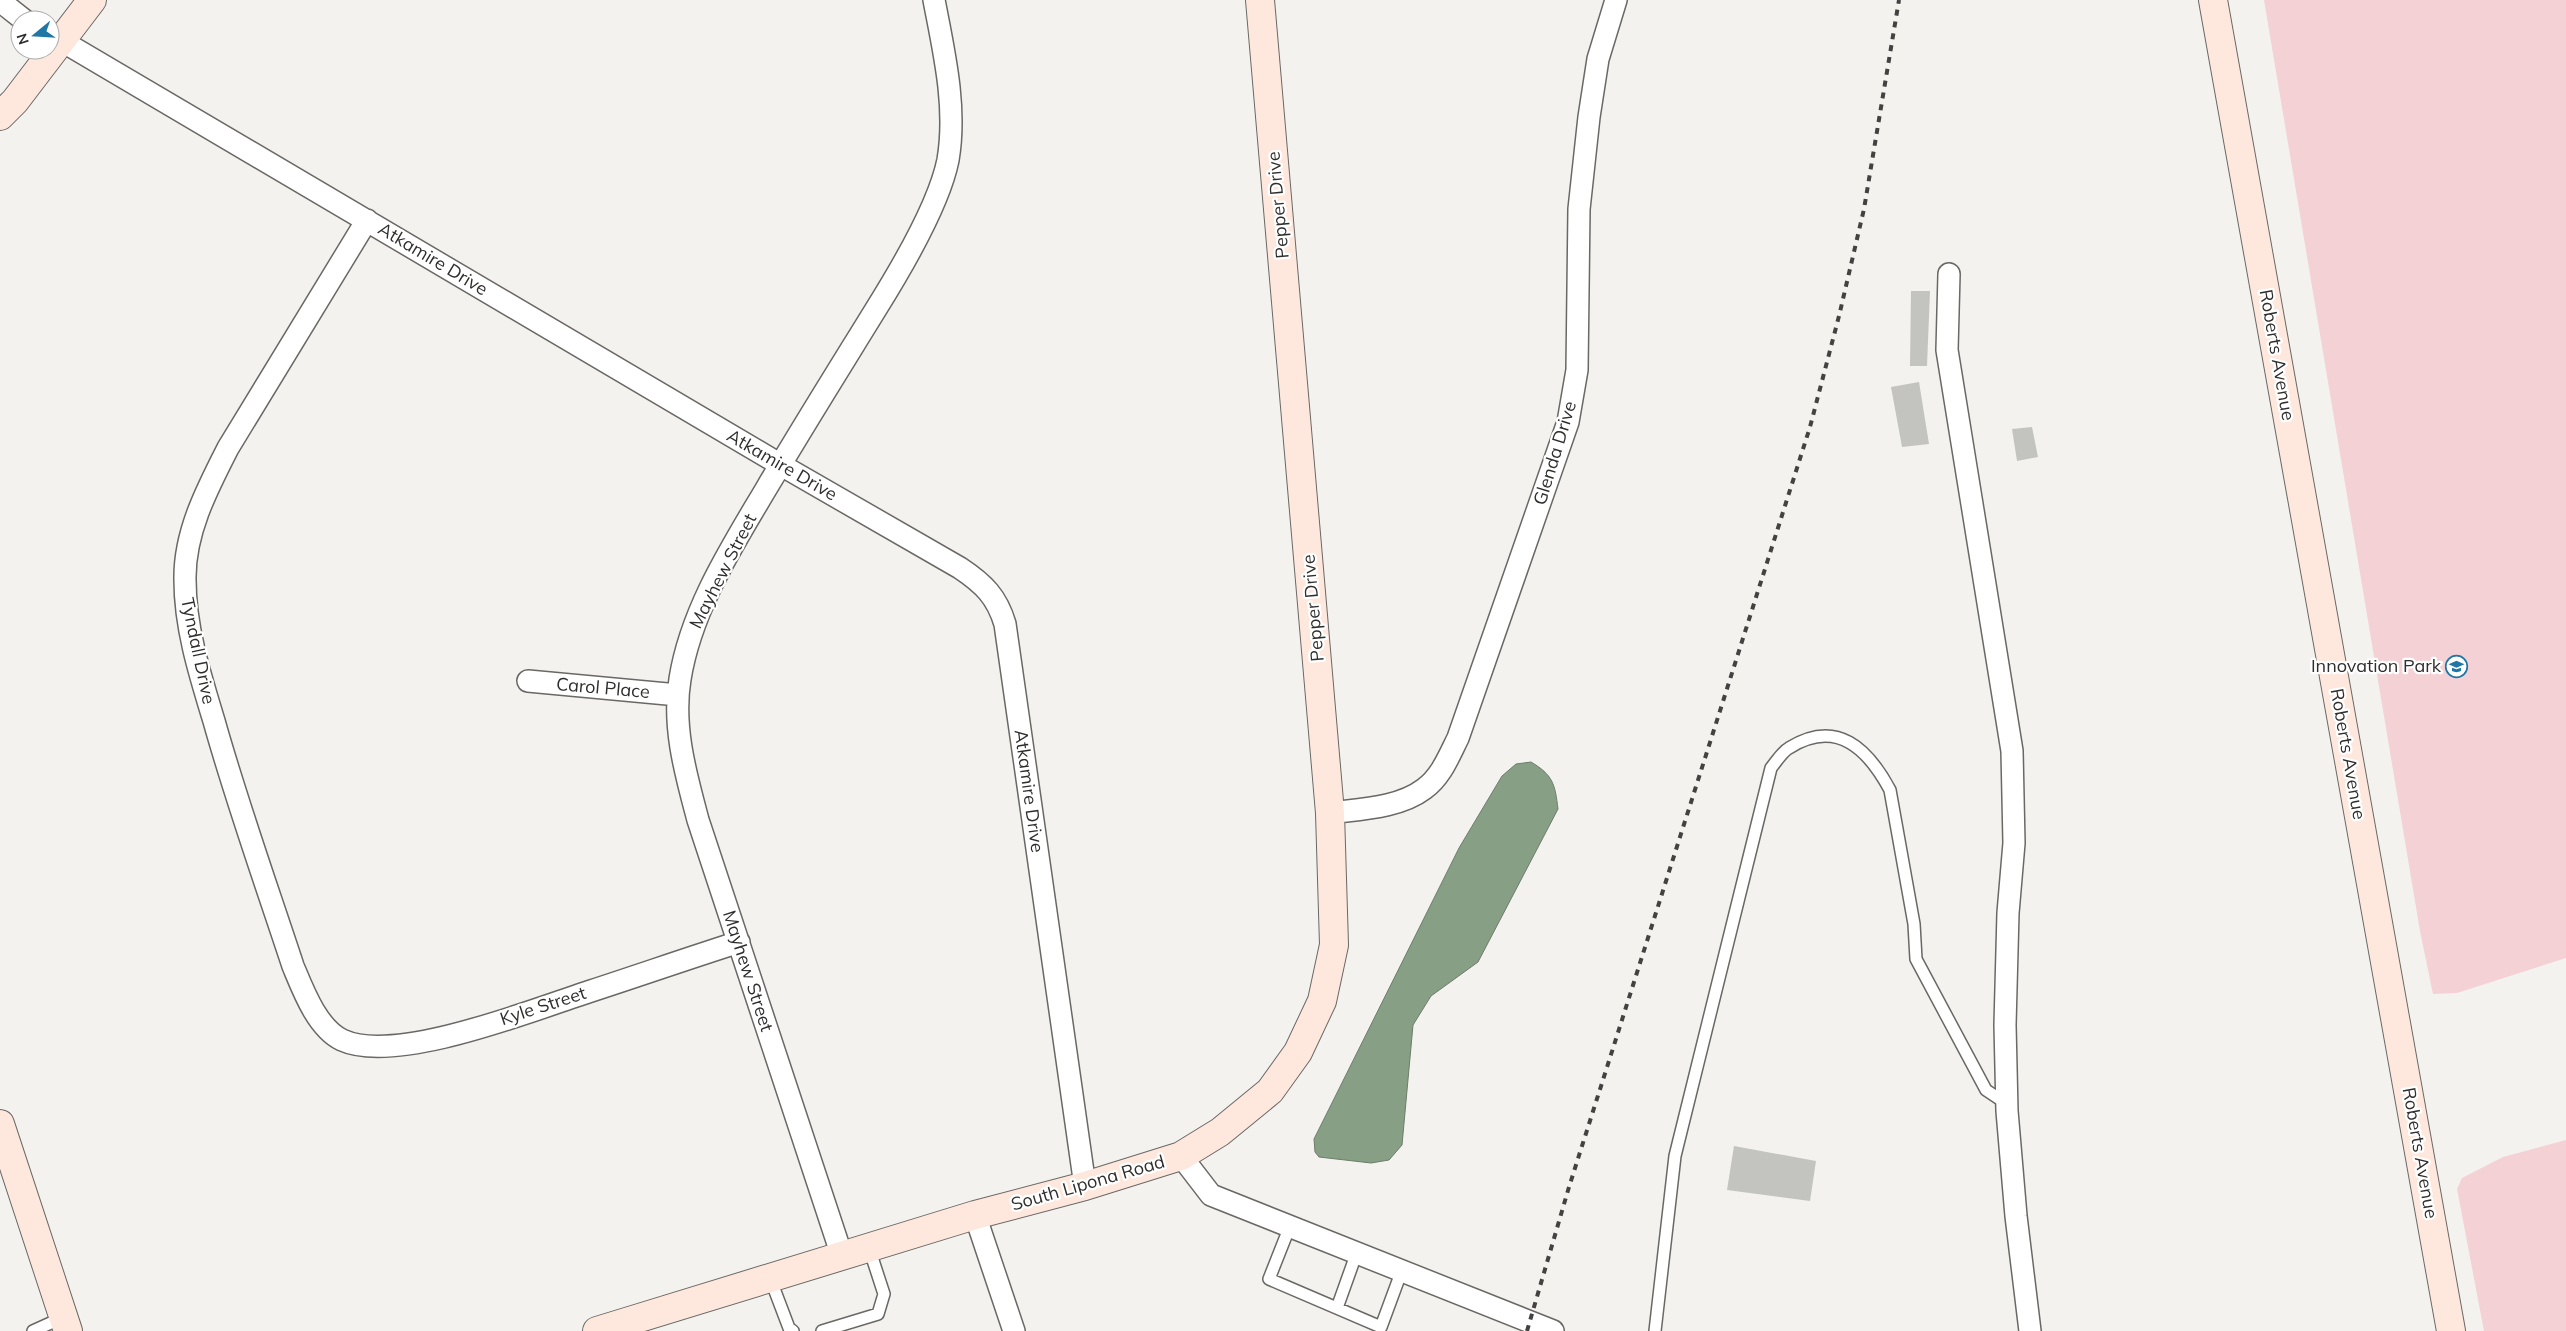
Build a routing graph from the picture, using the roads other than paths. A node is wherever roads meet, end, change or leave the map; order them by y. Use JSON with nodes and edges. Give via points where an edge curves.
{"nodes":[{"id":1,"x":92,"y":0,"type":"edge"},
{"id":2,"x":934,"y":0,"type":"edge"},
{"id":3,"x":1260,"y":0,"type":"edge"},
{"id":4,"x":1616,"y":0,"type":"edge"},
{"id":5,"x":2213,"y":0,"type":"edge"},
{"id":6,"x":0,"y":1,"type":"edge"},
{"id":7,"x":11,"y":10,"type":"edge"},
{"id":8,"x":60,"y":33,"type":"edge"},
{"id":9,"x":60,"y":39,"type":"edge"},
{"id":10,"x":41,"y":60,"type":"edge"},
{"id":11,"x":0,"y":116,"type":"edge"},
{"id":12,"x":367,"y":220,"type":"junction"},
{"id":13,"x":1949,"y":274,"type":"dead end"},
{"id":14,"x":781,"y":465,"type":"junction"},
{"id":15,"x":528,"y":681,"type":"dead end"},
{"id":16,"x":678,"y":694,"type":"junction"},
{"id":17,"x":1330,"y":813,"type":"junction"},
{"id":18,"x":739,"y":942,"type":"junction"},
{"id":19,"x":343,"y":1040,"type":"joint"},
{"id":20,"x":2007,"y":1104,"type":"junction"},
{"id":21,"x":0,"y":1124,"type":"edge"},
{"id":22,"x":1181,"y":1156,"type":"junction"},
{"id":23,"x":5,"y":1159,"type":"edge"},
{"id":24,"x":1085,"y":1186,"type":"junction"},
{"id":25,"x":975,"y":1215,"type":"junction"},
{"id":26,"x":1290,"y":1226,"type":"junction"},
{"id":27,"x":869,"y":1248,"type":"junction"},
{"id":28,"x":1356,"y":1252,"type":"junction"},
{"id":29,"x":842,"y":1256,"type":"junction"},
{"id":30,"x":1402,"y":1270,"type":"junction"},
{"id":31,"x":770,"y":1278,"type":"junction"},
{"id":32,"x":1337,"y":1308,"type":"junction"},
{"id":33,"x":66,"y":1324,"type":"edge"},
{"id":34,"x":33,"y":1331,"type":"edge"},
{"id":35,"x":597,"y":1331,"type":"edge"},
{"id":36,"x":793,"y":1331,"type":"edge"},
{"id":37,"x":822,"y":1331,"type":"edge"},
{"id":38,"x":1014,"y":1331,"type":"edge"},
{"id":39,"x":1553,"y":1331,"type":"edge"},
{"id":40,"x":1655,"y":1331,"type":"edge"},
{"id":41,"x":2030,"y":1331,"type":"edge"},
{"id":42,"x":2452,"y":1331,"type":"edge"}],
"edges":[{"from":1,"to":8,"type":"street"},
{"from":2,"to":14,"type":"street","name":"Mayhew Street","via":[[951,105],[947,163],[929,213],[895,277]]},
{"from":3,"to":17,"type":"street","name":"Pepper Drive"},
{"from":4,"to":17,"type":"street","name":"Glenda Drive","via":[[1598,59],[1589,117],[1579,209],[1577,370],[1568,422],[1458,738],[1441,770],[1424,790],[1401,800]]},
{"from":5,"to":42,"type":"street","name":"Roberts Avenue"},
{"from":6,"to":7,"type":"street"},
{"from":9,"to":12,"type":"street","name":"Atkamire Drive"},
{"from":10,"to":11,"type":"street","via":[[15,101]]},
{"from":12,"to":14,"type":"street","name":"Atkamire Drive"},
{"from":12,"to":19,"type":"street","name":"Tyndall Drive","via":[[210,483],[188,547],[185,579],[197,663],[293,966],[322,1021]]},
{"from":13,"to":20,"type":"street","via":[[1947,350],[2012,751],[2014,843],[2008,913]]},
{"from":14,"to":16,"type":"street","name":"Mayhew Street","via":[[705,599],[687,644]]},
{"from":14,"to":24,"type":"street","name":"Atkamire Drive","via":[[960,568],[983,584],[1000,608],[1005,624]]},
{"from":15,"to":16,"type":"street","name":"Carol Place"},
{"from":16,"to":18,"type":"street","name":"Mayhew Street","via":[[683,764]]},
{"from":17,"to":22,"type":"street","name":"Pepper Drive","via":[[1334,945],[1322,1001],[1298,1052],[1270,1091],[1220,1132]]},
{"from":18,"to":19,"type":"street","name":"Kyle Street","via":[[464,1032],[389,1046],[359,1046]]},
{"from":18,"to":29,"type":"street","name":"Mayhew Street"},
{"from":20,"to":40,"type":"lane","via":[[1986,1090],[1916,959],[1914,924],[1890,790],[1881,774],[1868,755],[1854,743],[1837,737],[1810,738],[1787,748],[1771,768],[1675,1156]]},
{"from":20,"to":41,"type":"street"},
{"from":21,"to":23,"type":"street"},
{"from":22,"to":24,"type":"street","name":"South Lipona Road"},
{"from":22,"to":26,"type":"street","name":"South Lipona Road","via":[[1211,1195]]},
{"from":23,"to":33,"type":"street"},
{"from":24,"to":25,"type":"street","name":"South Lipona Road"},
{"from":25,"to":27,"type":"street","name":"South Lipona Road"},
{"from":25,"to":38,"type":"street"},
{"from":26,"to":28,"type":"street","name":"South Lipona Road"},
{"from":26,"to":32,"type":"lane","via":[[1269,1279]]},
{"from":27,"to":29,"type":"street","name":"South Lipona Road"},
{"from":27,"to":37,"type":"lane","via":[[884,1294],[878,1314]]},
{"from":28,"to":30,"type":"street","name":"South Lipona Road"},
{"from":28,"to":32,"type":"lane"},
{"from":29,"to":31,"type":"street","name":"South Lipona Road"},
{"from":30,"to":32,"type":"lane","via":[[1381,1326]]},
{"from":30,"to":39,"type":"street","name":"South Lipona Road"},
{"from":31,"to":35,"type":"street","name":"South Lipona Road"},
{"from":31,"to":36,"type":"lane"},
{"from":33,"to":34,"type":"lane"}]}
